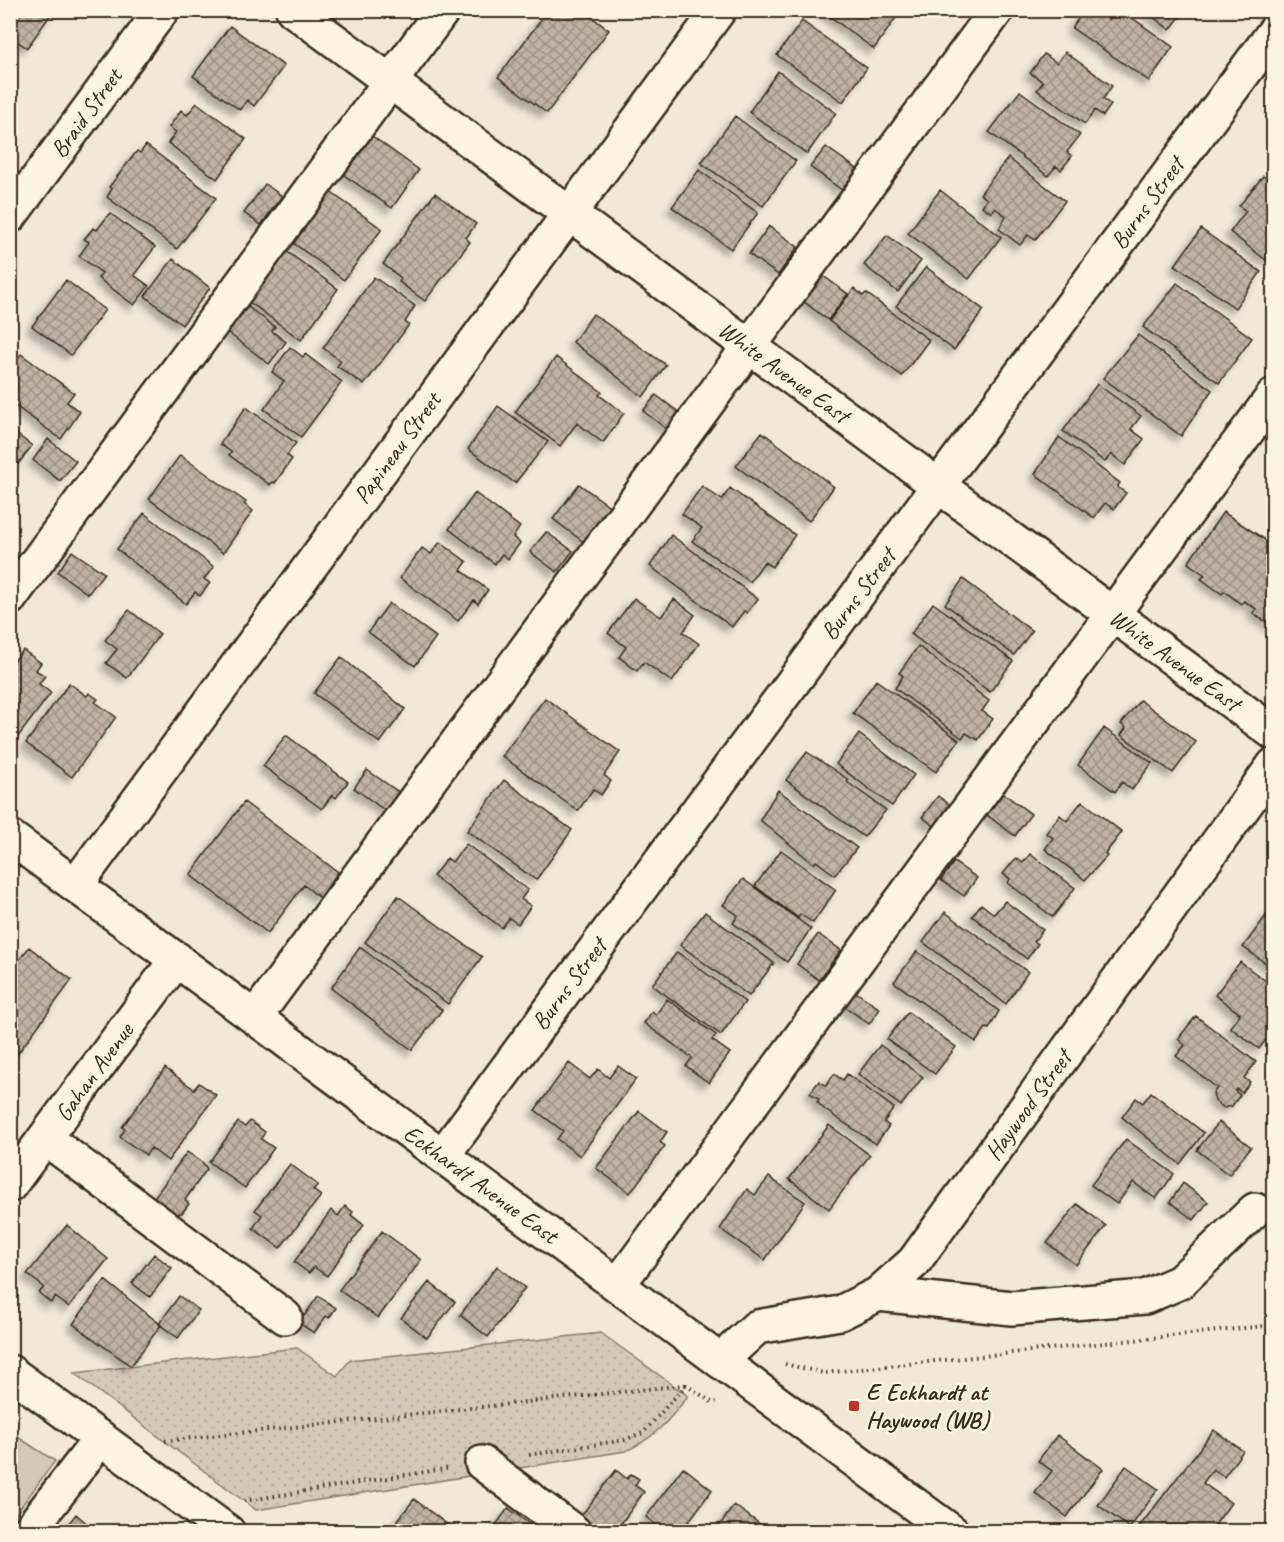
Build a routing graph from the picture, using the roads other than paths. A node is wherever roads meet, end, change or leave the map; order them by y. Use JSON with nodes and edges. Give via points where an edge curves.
{"nodes":[{"id":1,"x":162,"y":10,"type":"edge"},
{"id":2,"x":293,"y":10,"type":"edge"},
{"id":3,"x":443,"y":10,"type":"edge"},
{"id":4,"x":719,"y":10,"type":"edge"},
{"id":5,"x":997,"y":10,"type":"edge"},
{"id":6,"x":1274,"y":32,"type":"edge"},
{"id":7,"x":390,"y":82,"type":"junction"},
{"id":8,"x":570,"y":214,"type":"junction"},
{"id":9,"x":10,"y":216,"type":"edge"},
{"id":10,"x":750,"y":347,"type":"junction"},
{"id":11,"x":1274,"y":395,"type":"edge"},
{"id":12,"x":938,"y":486,"type":"junction"},
{"id":13,"x":10,"y":598,"type":"edge"},
{"id":14,"x":1112,"y":614,"type":"junction"},
{"id":15,"x":1274,"y":733,"type":"edge"},
{"id":16,"x":1274,"y":765,"type":"edge"},
{"id":17,"x":10,"y":837,"type":"edge"},
{"id":18,"x":76,"y":885,"type":"junction"},
{"id":19,"x":177,"y":959,"type":"junction"},
{"id":20,"x":255,"y":1017,"type":"junction"},
{"id":21,"x":45,"y":1138,"type":"junction"},
{"id":22,"x":443,"y":1155,"type":"junction"},
{"id":23,"x":10,"y":1185,"type":"edge"},
{"id":24,"x":1255,"y":1210,"type":"dead end"},
{"id":25,"x":618,"y":1285,"type":"junction"},
{"id":26,"x":878,"y":1294,"type":"junction"},
{"id":27,"x":285,"y":1317,"type":"dead end"},
{"id":28,"x":720,"y":1361,"type":"junction"},
{"id":29,"x":10,"y":1372,"type":"edge"},
{"id":30,"x":101,"y":1438,"type":"junction"},
{"id":31,"x":482,"y":1463,"type":"road end"},
{"id":32,"x":232,"y":1517,"type":"edge"},
{"id":33,"x":28,"y":1532,"type":"edge"},
{"id":34,"x":574,"y":1532,"type":"edge"},
{"id":35,"x":952,"y":1532,"type":"edge"}],
"edges":[{"from":1,"to":9,"type":"street","name":"Braid Street"},
{"from":2,"to":7,"type":"street","name":"White Avenue East"},
{"from":3,"to":7,"type":"street"},
{"from":4,"to":8,"type":"street","name":"Papineau Street"},
{"from":5,"to":10,"type":"street"},
{"from":6,"to":12,"type":"street","name":"Burns Street"},
{"from":7,"to":8,"type":"street","name":"White Avenue East"},
{"from":7,"to":13,"type":"street"},
{"from":8,"to":10,"type":"street","name":"White Avenue East"},
{"from":8,"to":18,"type":"street","name":"Papineau Street"},
{"from":10,"to":12,"type":"street","name":"White Avenue East"},
{"from":10,"to":20,"type":"street"},
{"from":11,"to":14,"type":"street"},
{"from":12,"to":14,"type":"street","name":"White Avenue East"},
{"from":12,"to":22,"type":"street","name":"Burns Street"},
{"from":14,"to":15,"type":"street","name":"White Avenue East"},
{"from":14,"to":25,"type":"street"},
{"from":16,"to":26,"type":"street","name":"Haywood Street","via":[[914,1262]]},
{"from":17,"to":18,"type":"street","name":"Eckhardt Avenue East"},
{"from":18,"to":19,"type":"street","name":"Eckhardt Avenue East"},
{"from":19,"to":20,"type":"street","name":"Eckhardt Avenue East"},
{"from":19,"to":21,"type":"street","name":"Gahan Avenue"},
{"from":20,"to":22,"type":"street","name":"Eckhardt Avenue East"},
{"from":21,"to":23,"type":"street","name":"Gahan Avenue"},
{"from":21,"to":27,"type":"street"},
{"from":22,"to":25,"type":"street","name":"Eckhardt Avenue East"},
{"from":24,"to":26,"type":"street","via":[[1180,1282],[1145,1297],[1012,1308]]},
{"from":25,"to":28,"type":"street","name":"Eckhardt Avenue East"},
{"from":26,"to":28,"type":"street","name":"Haywood Street","via":[[840,1313],[758,1327]]},
{"from":28,"to":35,"type":"street","name":"Eckhardt Avenue East"},
{"from":29,"to":30,"type":"street"},
{"from":30,"to":32,"type":"street"},
{"from":30,"to":33,"type":"street"},
{"from":31,"to":34,"type":"street"}]}
